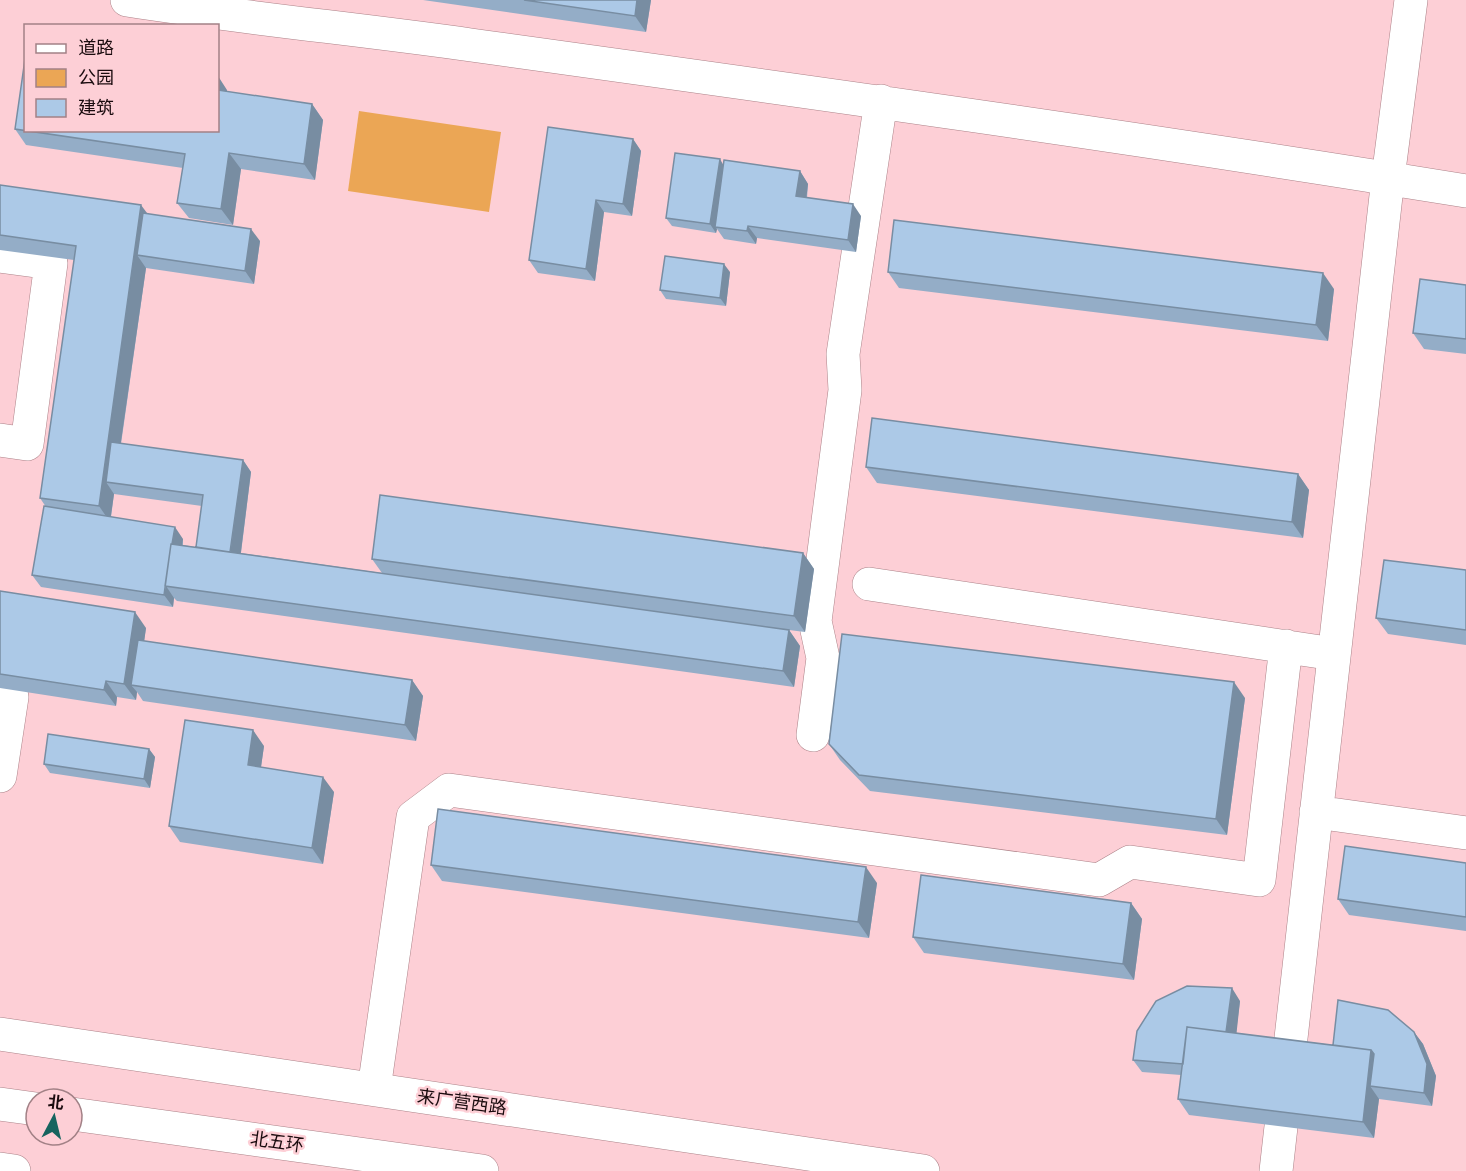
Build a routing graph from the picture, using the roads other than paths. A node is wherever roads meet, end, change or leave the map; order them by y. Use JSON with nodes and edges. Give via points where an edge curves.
{"nodes":[{"id":1,"x":128,"y":0,"type":"edge"},
{"id":2,"x":1411,"y":0,"type":"edge"},
{"id":3,"x":881,"y":102,"type":"junction"},
{"id":4,"x":1388,"y":178,"type":"junction"},
{"id":5,"x":1466,"y":190,"type":"edge"},
{"id":6,"x":0,"y":256,"type":"edge"},
{"id":7,"x":0,"y":440,"type":"edge"},
{"id":8,"x":869,"y":584,"type":"dead end"},
{"id":9,"x":1286,"y":646,"type":"junction"},
{"id":10,"x":1334,"y":654,"type":"junction"},
{"id":11,"x":0,"y":695,"type":"edge"},
{"id":12,"x":813,"y":735,"type":"dead end"},
{"id":13,"x":0,"y":777,"type":"edge"},
{"id":14,"x":1316,"y":812,"type":"junction"},
{"id":15,"x":1466,"y":833,"type":"edge"},
{"id":16,"x":1259,"y":880,"type":"junction"},
{"id":17,"x":1308,"y":887,"type":"junction"},
{"id":18,"x":0,"y":1034,"type":"edge"},
{"id":19,"x":374,"y":1089,"type":"junction"},
{"id":20,"x":0,"y":1104,"type":"edge"},
{"id":21,"x":24,"y":1107,"type":"edge"},
{"id":22,"x":84,"y":1116,"type":"edge"},
{"id":23,"x":0,"y":1169,"type":"edge"},
{"id":24,"x":15,"y":1171,"type":"edge"},
{"id":25,"x":482,"y":1171,"type":"edge"},
{"id":26,"x":923,"y":1171,"type":"edge"},
{"id":27,"x":1276,"y":1171,"type":"edge"}],
"edges":[{"from":1,"to":3,"type":"main road"},
{"from":2,"to":4,"type":"main road"},
{"from":3,"to":4,"type":"main road"},
{"from":3,"to":12,"type":"main road","via":[[843,354],[845,390],[815,621],[823,658]]},
{"from":4,"to":5,"type":"main road"},
{"from":4,"to":10,"type":"main road"},
{"from":6,"to":7,"type":"main road","via":[[51,263],[27,444]]},
{"from":8,"to":9,"type":"main road"},
{"from":9,"to":10,"type":"main road"},
{"from":9,"to":16,"type":"main road"},
{"from":10,"to":14,"type":"main road"},
{"from":11,"to":13,"type":"main road","via":[[12,697]]},
{"from":14,"to":15,"type":"main road"},
{"from":14,"to":17,"type":"main road"},
{"from":16,"to":17,"type":"main road"},
{"from":16,"to":19,"type":"main road","via":[[1130,862],[1099,880],[449,790],[413,817]]},
{"from":17,"to":27,"type":"main road"},
{"from":18,"to":19,"type":"main road","name":"来广营西路"},
{"from":19,"to":26,"type":"main road","name":"来广营西路"},
{"from":20,"to":21,"type":"main road"},
{"from":22,"to":25,"type":"main road","name":"北五环"},
{"from":23,"to":24,"type":"main road"}]}
